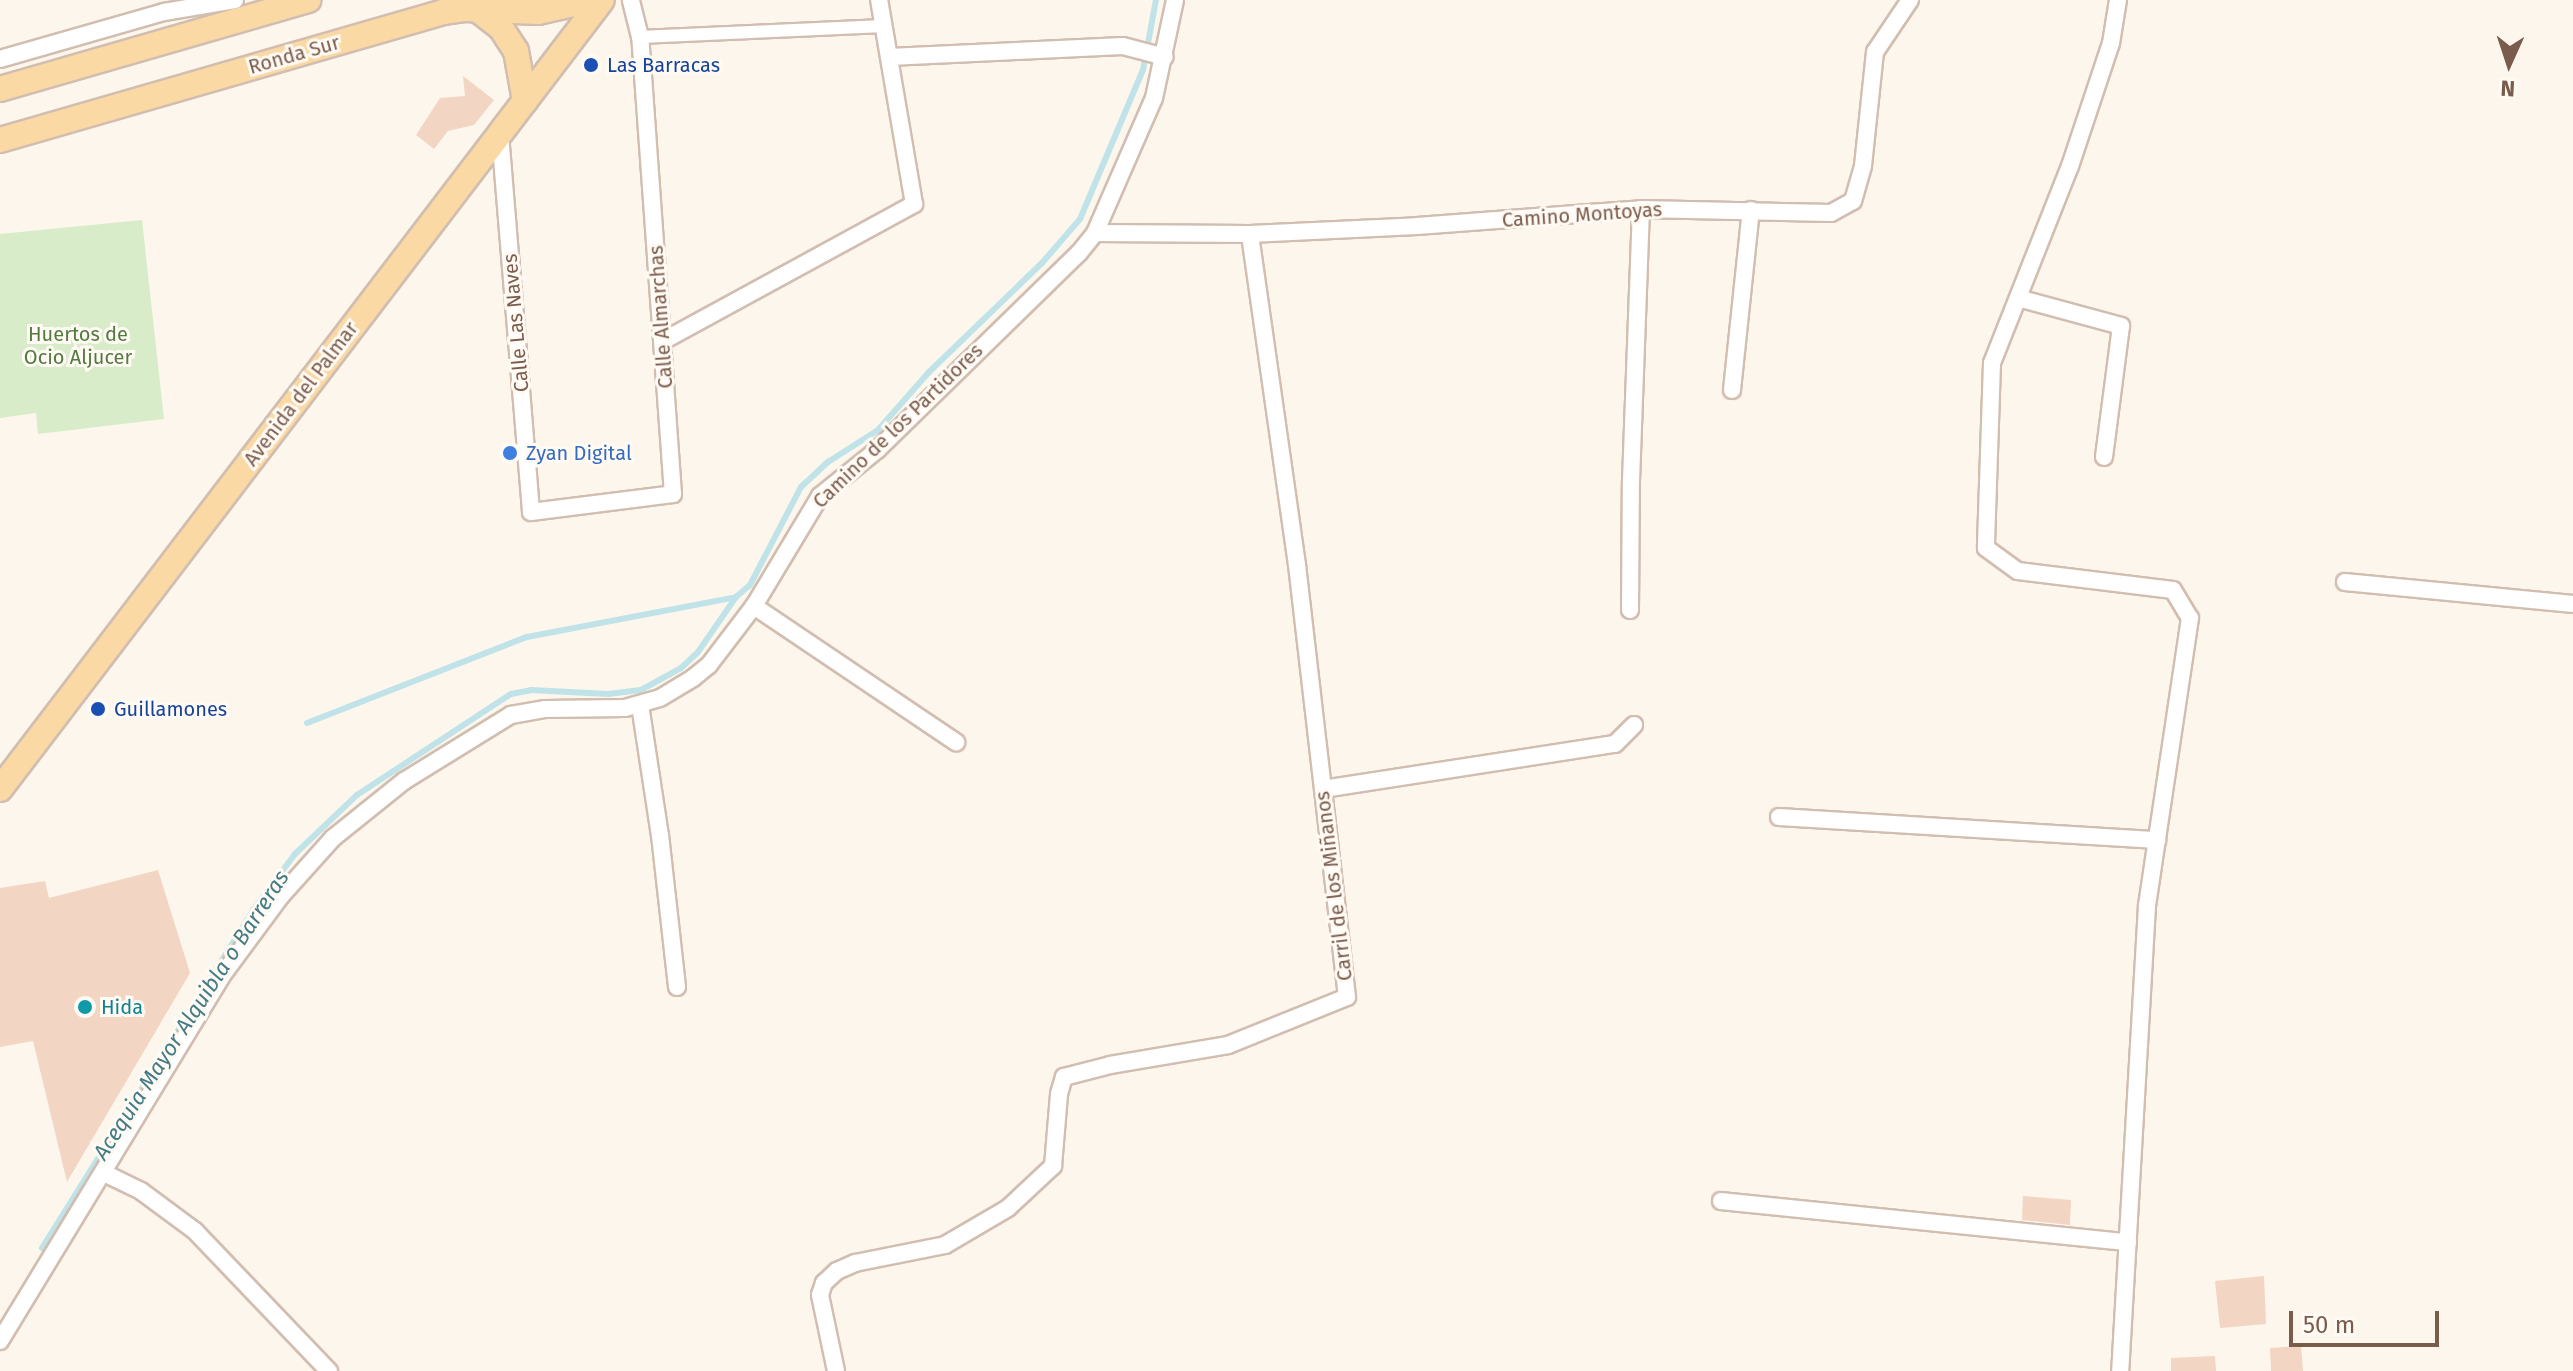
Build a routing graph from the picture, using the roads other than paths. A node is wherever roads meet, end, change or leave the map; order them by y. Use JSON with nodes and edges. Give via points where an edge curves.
{"nodes":[{"id":1,"x":235,"y":0,"type":"edge"},
{"id":2,"x":308,"y":0,"type":"edge"},
{"id":3,"x":435,"y":0,"type":"edge"},
{"id":4,"x":592,"y":0,"type":"edge"},
{"id":5,"x":602,"y":0,"type":"edge"},
{"id":6,"x":631,"y":0,"type":"edge"},
{"id":7,"x":879,"y":0,"type":"edge"},
{"id":8,"x":1175,"y":0,"type":"edge"},
{"id":9,"x":1910,"y":0,"type":"edge"},
{"id":10,"x":2118,"y":0,"type":"edge"},
{"id":11,"x":476,"y":9,"type":"junction"},
{"id":12,"x":884,"y":26,"type":"junction"},
{"id":13,"x":640,"y":37,"type":"junction"},
{"id":14,"x":313,"y":49,"type":"junction"},
{"id":15,"x":889,"y":57,"type":"junction"},
{"id":16,"x":1165,"y":57,"type":"junction"},
{"id":17,"x":0,"y":59,"type":"edge"},
{"id":18,"x":0,"y":89,"type":"edge"},
{"id":19,"x":525,"y":101,"type":"junction"},
{"id":20,"x":500,"y":134,"type":"junction"},
{"id":21,"x":0,"y":140,"type":"edge"},
{"id":22,"x":1641,"y":209,"type":"junction"},
{"id":23,"x":1751,"y":210,"type":"junction"},
{"id":24,"x":1095,"y":233,"type":"junction"},
{"id":25,"x":1250,"y":234,"type":"junction"},
{"id":26,"x":2018,"y":298,"type":"junction"},
{"id":27,"x":663,"y":341,"type":"junction"},
{"id":28,"x":1732,"y":390,"type":"dead end"},
{"id":29,"x":2104,"y":457,"type":"dead end"},
{"id":30,"x":531,"y":512,"type":"joint"},
{"id":31,"x":2345,"y":582,"type":"dead end"},
{"id":32,"x":2573,"y":604,"type":"edge"},
{"id":33,"x":754,"y":606,"type":"junction"},
{"id":34,"x":1630,"y":610,"type":"dead end"},
{"id":35,"x":640,"y":705,"type":"junction"},
{"id":36,"x":1634,"y":725,"type":"dead end"},
{"id":37,"x":956,"y":742,"type":"dead end"},
{"id":38,"x":0,"y":789,"type":"edge"},
{"id":39,"x":1323,"y":789,"type":"junction"},
{"id":40,"x":1779,"y":817,"type":"dead end"},
{"id":41,"x":2157,"y":840,"type":"junction"},
{"id":42,"x":677,"y":987,"type":"dead end"},
{"id":43,"x":104,"y":1173,"type":"junction"},
{"id":44,"x":1721,"y":1201,"type":"dead end"},
{"id":45,"x":2128,"y":1242,"type":"junction"},
{"id":46,"x":0,"y":1341,"type":"edge"},
{"id":47,"x":329,"y":1371,"type":"edge"},
{"id":48,"x":836,"y":1371,"type":"edge"},
{"id":49,"x":2120,"y":1371,"type":"edge"}],
"edges":[{"from":1,"to":17,"type":"street","via":[[164,12]]},
{"from":2,"to":18,"type":"main road"},
{"from":3,"to":14,"type":"main road","via":[[346,28]]},
{"from":4,"to":11,"type":"main road","name":"Ronda Sur","via":[[538,12]]},
{"from":5,"to":19,"type":"main road","name":"Avenida del Palmar"},
{"from":6,"to":13,"type":"street","name":"Calle Almarchas"},
{"from":7,"to":12,"type":"street"},
{"from":8,"to":16,"type":"street","name":"Camino de los Partidores"},
{"from":9,"to":23,"type":"street","name":"Camino Montoyas","via":[[1875,52],[1863,166],[1853,201],[1831,213]]},
{"from":10,"to":26,"type":"street","via":[[2111,43],[2070,166]]},
{"from":11,"to":14,"type":"main road","name":"Ronda Sur","via":[[443,12]]},
{"from":11,"to":19,"type":"main road","via":[[501,28],[516,51]]},
{"from":12,"to":13,"type":"street"},
{"from":12,"to":15,"type":"street"},
{"from":13,"to":27,"type":"street","name":"Calle Almarchas"},
{"from":14,"to":21,"type":"main road","name":"Ronda Sur"},
{"from":15,"to":16,"type":"street","via":[[1123,46]]},
{"from":15,"to":27,"type":"street","via":[[914,204]]},
{"from":16,"to":24,"type":"street","name":"Camino de los Partidores","via":[[1154,98]]},
{"from":19,"to":20,"type":"main road","name":"Avenida del Palmar"},
{"from":20,"to":30,"type":"street","name":"Calle Las Naves"},
{"from":20,"to":38,"type":"main road","name":"Avenida del Palmar"},
{"from":22,"to":23,"type":"street","name":"Camino Montoyas"},
{"from":22,"to":25,"type":"street","name":"Camino Montoyas"},
{"from":22,"to":34,"type":"street"},
{"from":23,"to":28,"type":"street"},
{"from":24,"to":25,"type":"street","name":"Camino Montoyas"},
{"from":24,"to":33,"type":"street","name":"Camino de los Partidores","via":[[877,450],[820,496]]},
{"from":25,"to":39,"type":"street","name":"Carril de los Miñanos"},
{"from":26,"to":29,"type":"street","via":[[2121,326]]},
{"from":26,"to":41,"type":"street","via":[[1992,363],[1986,548],[2018,571],[2173,590],[2190,618]]},
{"from":27,"to":30,"type":"street","name":"Calle Almarchas","via":[[673,494]]},
{"from":31,"to":32,"type":"street"},
{"from":33,"to":35,"type":"street","name":"Camino de los Partidores","via":[[709,665],[677,689]]},
{"from":33,"to":37,"type":"street"},
{"from":35,"to":42,"type":"street"},
{"from":35,"to":43,"type":"street","name":"Camino de los Partidores","via":[[511,715],[404,781],[353,820],[297,876],[240,949]]},
{"from":36,"to":39,"type":"street","via":[[1615,744]]},
{"from":39,"to":48,"type":"street","name":"Carril de los Miñanos","via":[[1347,997],[1228,1045],[1064,1077],[1053,1166],[1008,1208],[945,1245],[855,1263],[824,1283],[820,1295]]},
{"from":40,"to":41,"type":"street"},
{"from":41,"to":45,"type":"street","via":[[2147,906]]},
{"from":43,"to":46,"type":"street","name":"Camino de los Partidores"},
{"from":43,"to":47,"type":"street","via":[[141,1191],[195,1231]]},
{"from":44,"to":45,"type":"street"},
{"from":45,"to":49,"type":"street"}]}
